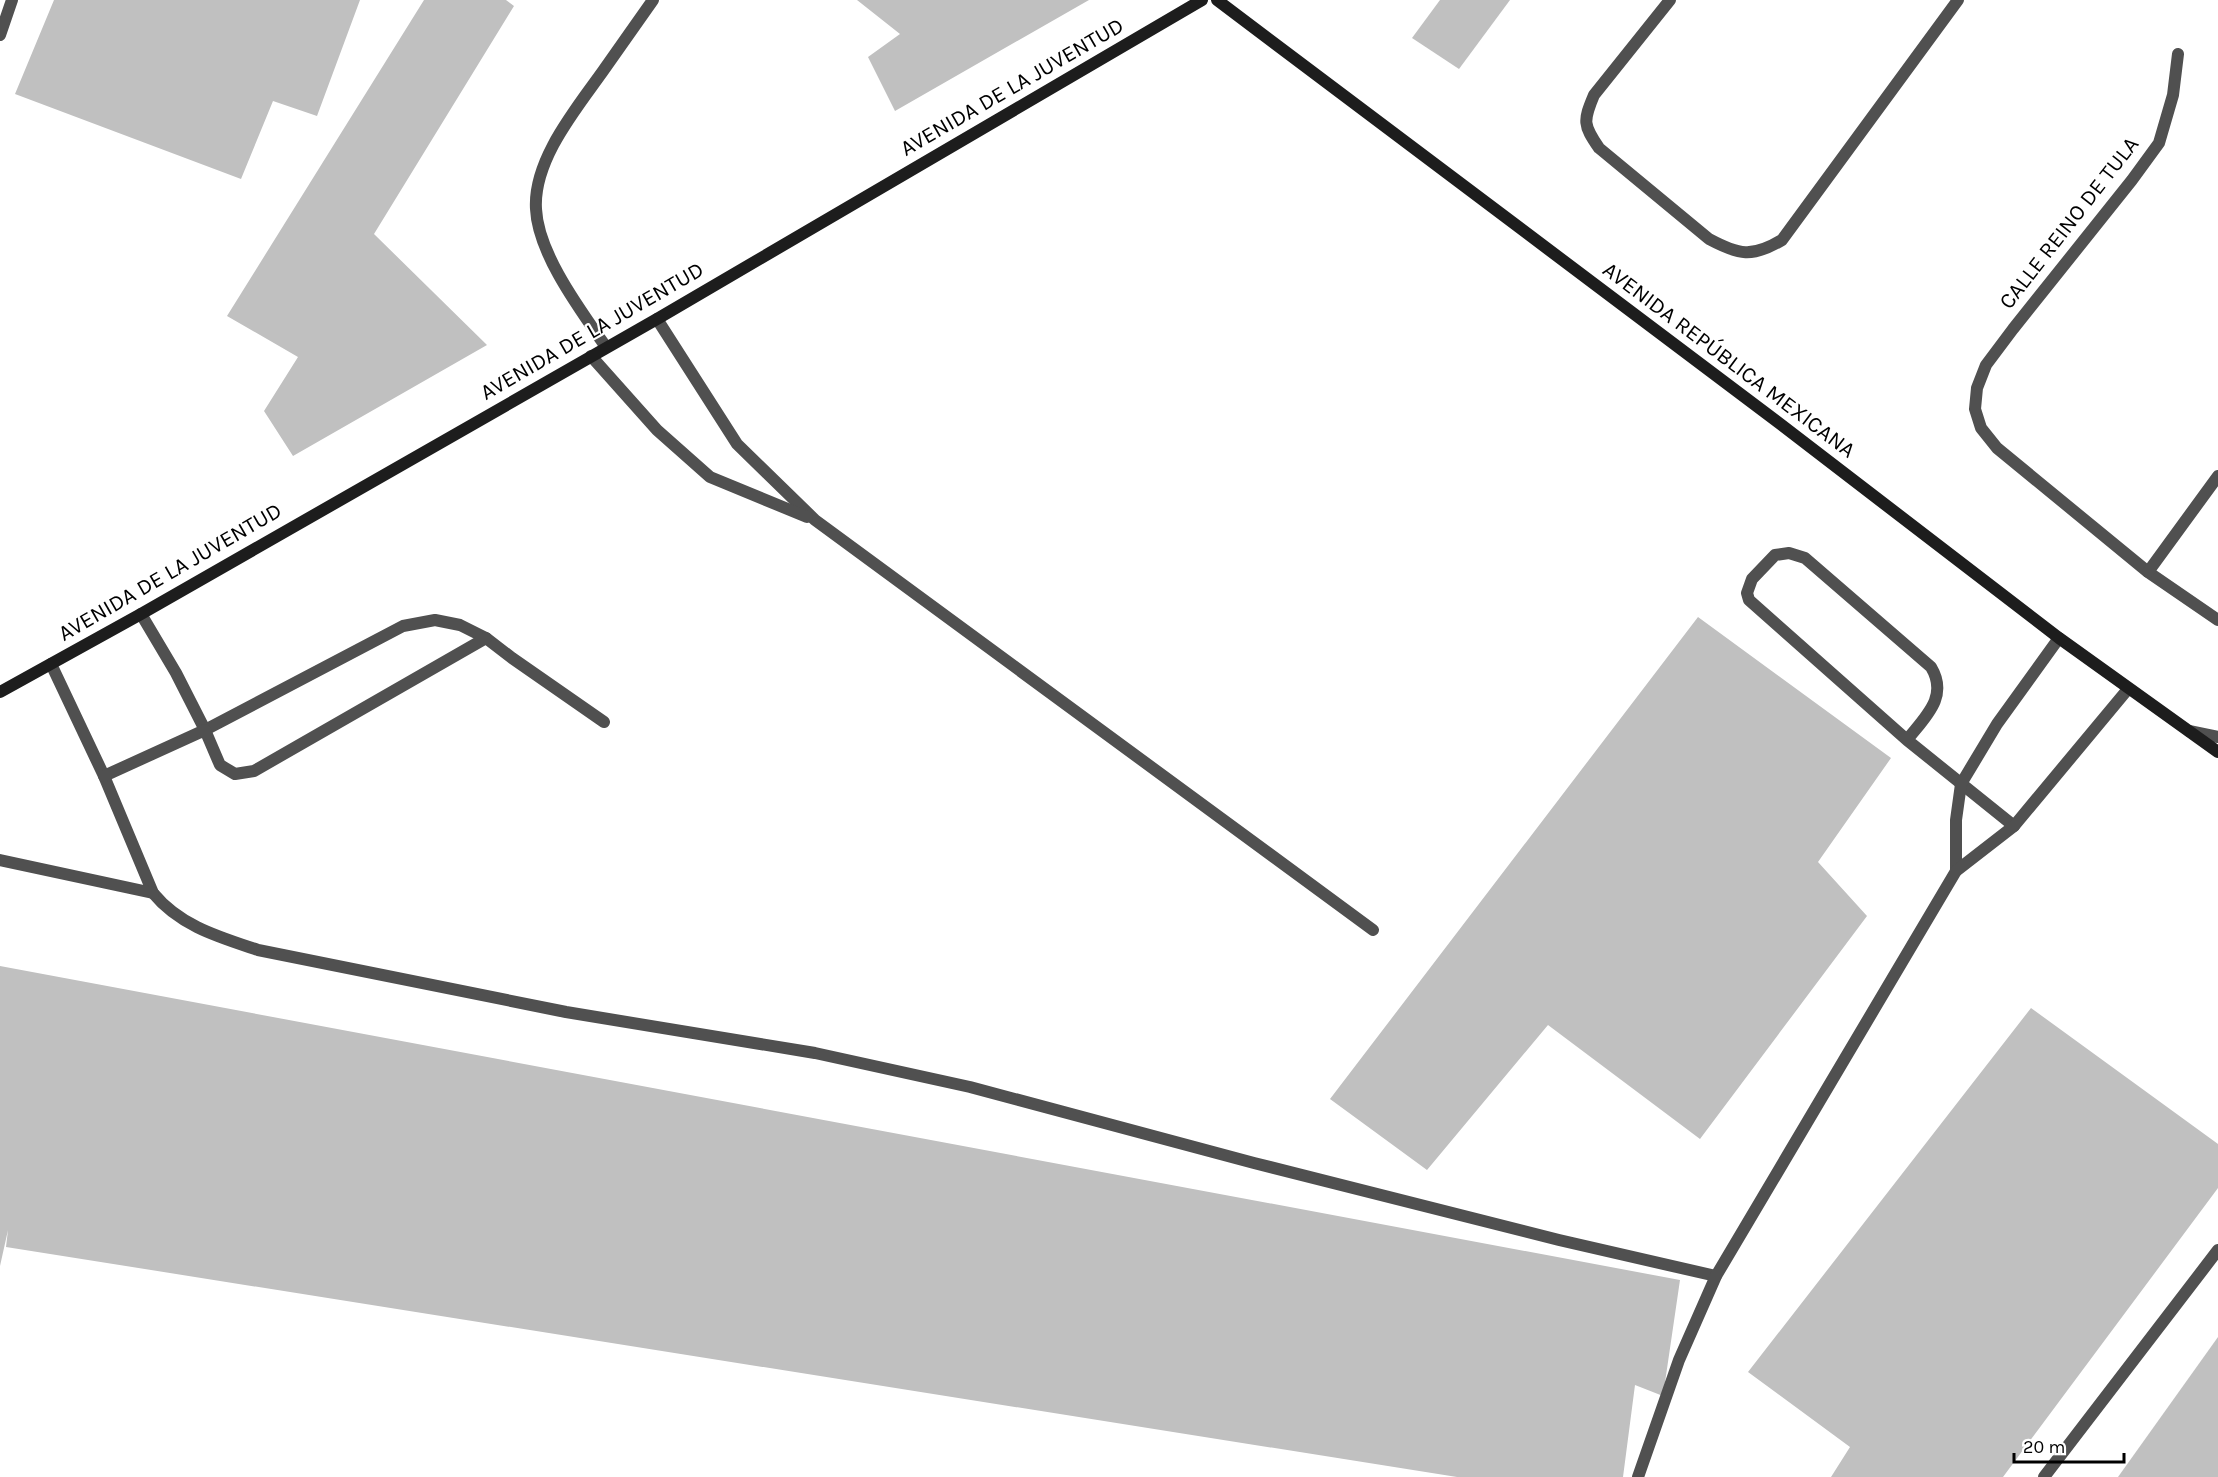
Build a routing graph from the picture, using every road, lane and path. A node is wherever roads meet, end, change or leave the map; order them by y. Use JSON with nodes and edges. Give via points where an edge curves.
{"nodes":[{"id":1,"x":12,"y":0,"type":"edge"},
{"id":2,"x":653,"y":0,"type":"edge"},
{"id":3,"x":1202,"y":0,"type":"edge"},
{"id":4,"x":1217,"y":0,"type":"edge"},
{"id":5,"x":1670,"y":0,"type":"edge"},
{"id":6,"x":1957,"y":0,"type":"edge"},
{"id":7,"x":0,"y":35,"type":"edge"},
{"id":8,"x":2178,"y":54,"type":"dead end"},
{"id":9,"x":657,"y":319,"type":"junction"},
{"id":10,"x":606,"y":347,"type":"junction"},
{"id":11,"x":591,"y":356,"type":"junction"},
{"id":12,"x":2218,"y":476,"type":"edge"},
{"id":13,"x":815,"y":520,"type":"junction"},
{"id":14,"x":2148,"y":572,"type":"junction"},
{"id":15,"x":141,"y":615,"type":"junction"},
{"id":16,"x":2218,"y":620,"type":"edge"},
{"id":17,"x":486,"y":638,"type":"junction"},
{"id":18,"x":2059,"y":638,"type":"junction"},
{"id":19,"x":51,"y":664,"type":"junction"},
{"id":20,"x":2128,"y":689,"type":"junction"},
{"id":21,"x":0,"y":692,"type":"edge"},
{"id":22,"x":604,"y":722,"type":"dead end"},
{"id":23,"x":205,"y":730,"type":"junction"},
{"id":24,"x":2189,"y":731,"type":"junction"},
{"id":25,"x":2218,"y":737,"type":"edge"},
{"id":26,"x":1907,"y":740,"type":"junction"},
{"id":27,"x":2218,"y":752,"type":"edge"},
{"id":28,"x":104,"y":776,"type":"junction"},
{"id":29,"x":1961,"y":784,"type":"junction"},
{"id":30,"x":2014,"y":826,"type":"junction"},
{"id":31,"x":0,"y":860,"type":"edge"},
{"id":32,"x":1956,"y":871,"type":"junction"},
{"id":33,"x":153,"y":893,"type":"junction"},
{"id":34,"x":1372,"y":930,"type":"dead end"},
{"id":35,"x":2218,"y":1250,"type":"edge"},
{"id":36,"x":1716,"y":1275,"type":"junction"},
{"id":37,"x":1638,"y":1477,"type":"edge"},
{"id":38,"x":2044,"y":1477,"type":"edge"}],
"edges":[{"from":1,"to":7,"type":"street"},
{"from":2,"to":10,"type":"street","via":[[554,143],[539,177],[536,209],[545,245],[567,290]]},
{"from":3,"to":9,"type":"street","name":"AVENIDA DE LA JUVENTUD"},
{"from":4,"to":18,"type":"street","name":"AVENIDA REPÚBLICA MEXICANA"},
{"from":5,"to":6,"type":"street","via":[[1594,95],[1586,113],[1586,130],[1605,154],[1709,239],[1747,252],[1764,250],[1782,240]]},
{"from":8,"to":14,"type":"street","name":"CALLE REINO DE TULA","via":[[2173,95],[2159,143],[1986,365],[1974,409],[1981,428],[1997,448]]},
{"from":9,"to":10,"type":"street","name":"AVENIDA DE LA JUVENTUD"},
{"from":9,"to":13,"type":"street","via":[[737,444]]},
{"from":10,"to":11,"type":"street","name":"AVENIDA DE LA JUVENTUD"},
{"from":11,"to":13,"type":"street","via":[[657,430],[710,477]]},
{"from":11,"to":15,"type":"street","name":"AVENIDA DE LA JUVENTUD"},
{"from":12,"to":14,"type":"street"},
{"from":13,"to":34,"type":"street"},
{"from":14,"to":16,"type":"street"},
{"from":15,"to":19,"type":"street","name":"AVENIDA DE LA JUVENTUD"},
{"from":15,"to":23,"type":"street"},
{"from":17,"to":22,"type":"street"},
{"from":17,"to":23,"type":"street","via":[[460,625],[435,620],[403,626]]},
{"from":17,"to":23,"type":"street","via":[[254,771],[235,774],[220,765]]},
{"from":18,"to":20,"type":"street","name":"AVENIDA REPÚBLICA MEXICANA"},
{"from":18,"to":29,"type":"street","via":[[1997,724]]},
{"from":19,"to":21,"type":"street","name":"AVENIDA DE LA JUVENTUD"},
{"from":19,"to":28,"type":"street"},
{"from":20,"to":24,"type":"street","name":"AVENIDA REPÚBLICA MEXICANA"},
{"from":20,"to":30,"type":"street"},
{"from":23,"to":28,"type":"street"},
{"from":24,"to":25,"type":"street"},
{"from":24,"to":27,"type":"street","name":"AVENIDA REPÚBLICA MEXICANA"},
{"from":26,"to":26,"type":"street","via":[[1749,600],[1752,579],[1775,555],[1789,553],[1805,558],[1930,667],[1936,677],[1937,696]]},
{"from":26,"to":29,"type":"street"},
{"from":28,"to":33,"type":"street"},
{"from":29,"to":30,"type":"street"},
{"from":29,"to":32,"type":"street"},
{"from":30,"to":32,"type":"street"},
{"from":31,"to":33,"type":"street"},
{"from":32,"to":36,"type":"street"},
{"from":33,"to":36,"type":"street","via":[[185,922],[258,950],[566,1012],[815,1053],[948,1082],[1559,1240]]},
{"from":35,"to":38,"type":"street"},
{"from":36,"to":37,"type":"street","via":[[1679,1360]]}]}
